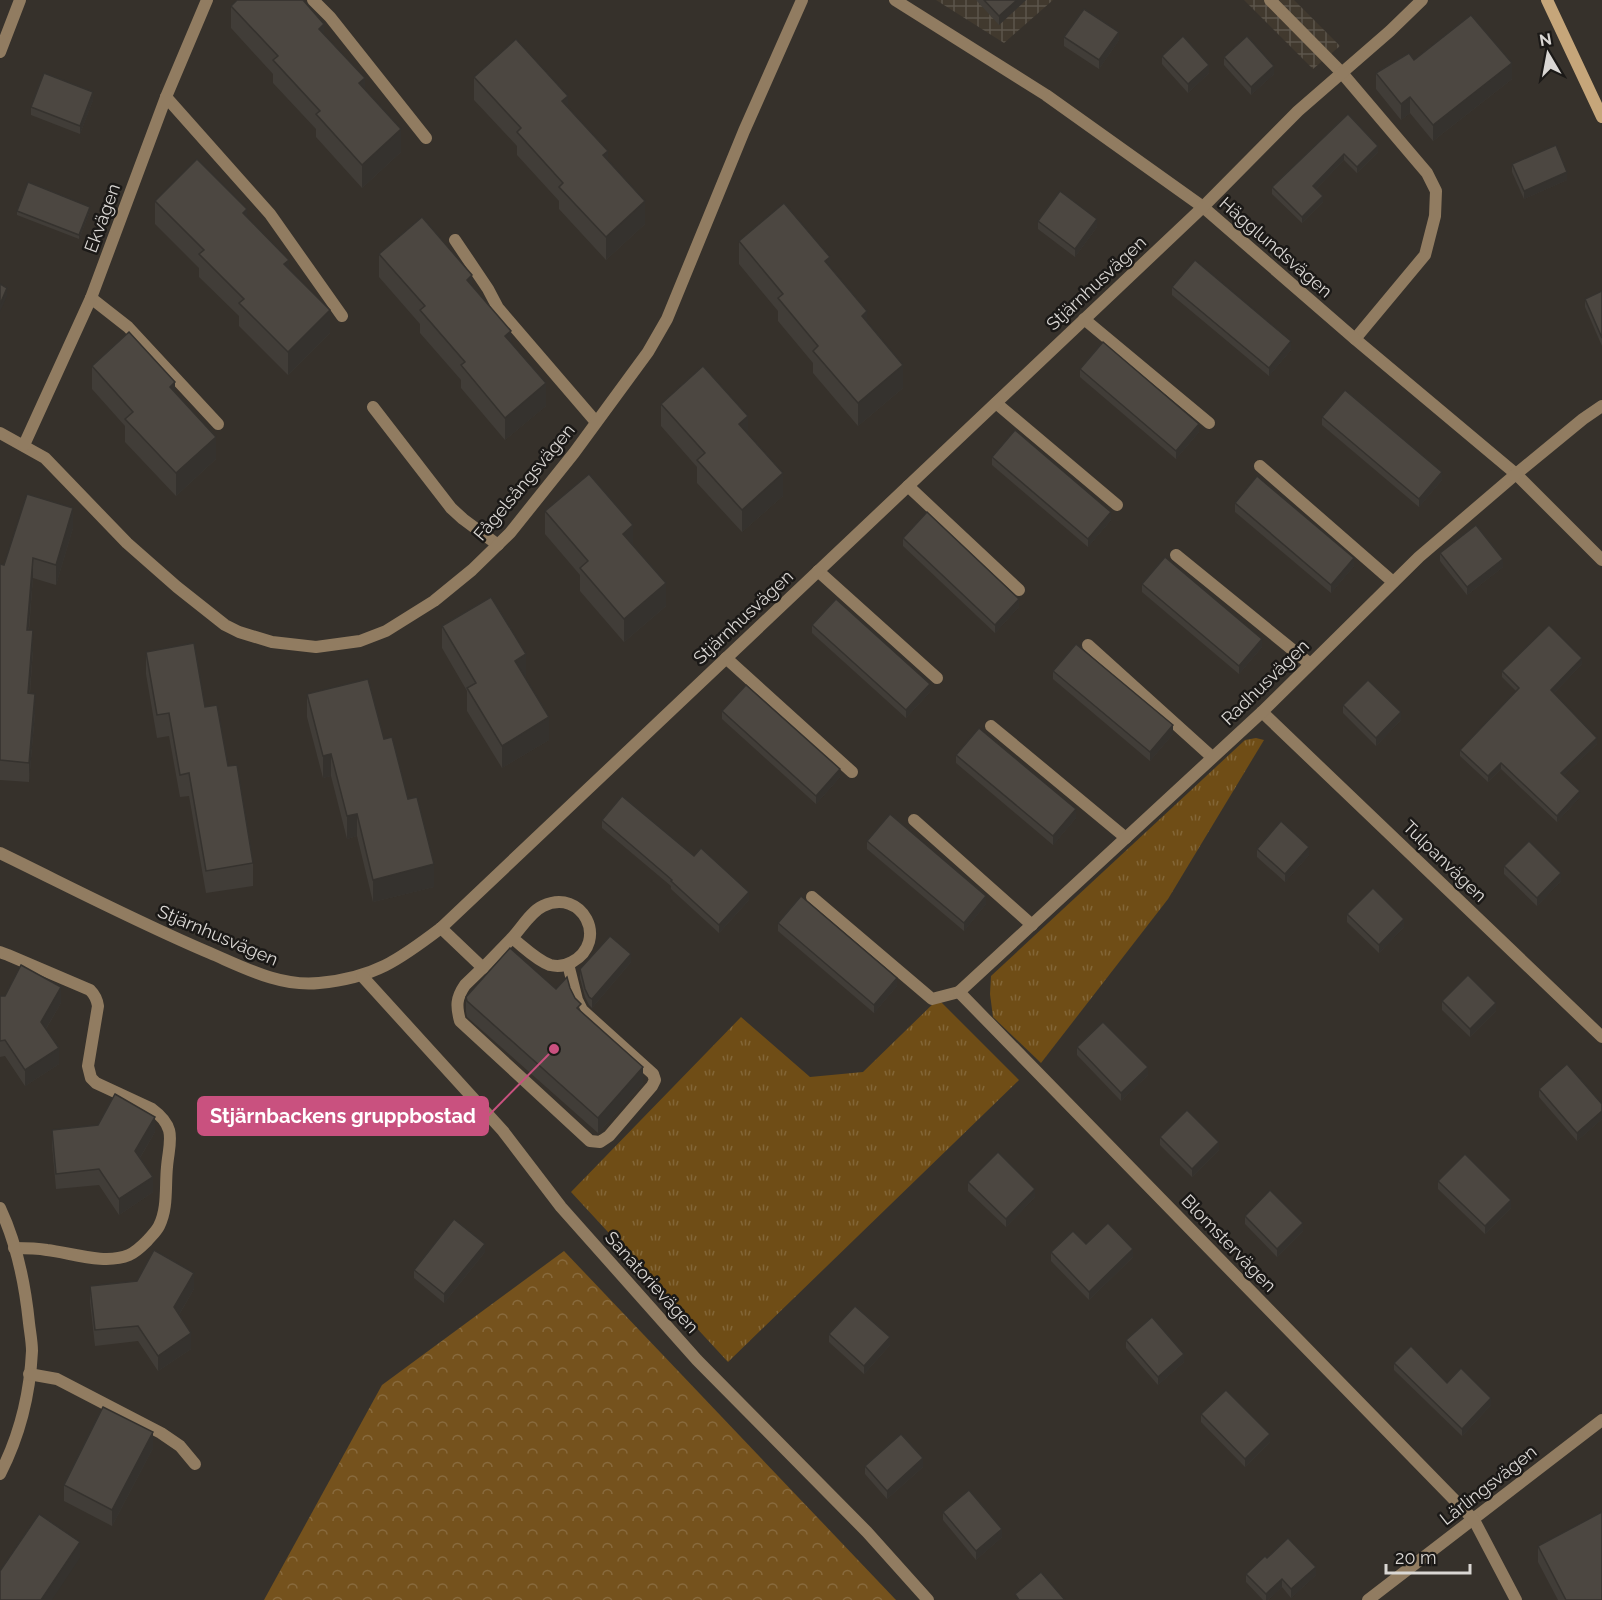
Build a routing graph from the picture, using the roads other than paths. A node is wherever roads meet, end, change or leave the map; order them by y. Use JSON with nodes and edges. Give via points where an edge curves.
{"nodes":[{"id":1,"x":20,"y":0,"type":"edge"},
{"id":2,"x":207,"y":0,"type":"edge"},
{"id":3,"x":314,"y":0,"type":"edge"},
{"id":4,"x":802,"y":0,"type":"edge"},
{"id":5,"x":895,"y":0,"type":"edge"},
{"id":6,"x":1270,"y":0,"type":"edge"},
{"id":7,"x":1422,"y":0,"type":"edge"},
{"id":8,"x":1546,"y":0,"type":"edge"},
{"id":9,"x":0,"y":52,"type":"edge"},
{"id":10,"x":1342,"y":73,"type":"junction"},
{"id":11,"x":166,"y":97,"type":"junction"},
{"id":12,"x":1602,"y":117,"type":"edge"},
{"id":13,"x":426,"y":138,"type":"dead end"},
{"id":14,"x":1203,"y":207,"type":"junction"},
{"id":15,"x":455,"y":240,"type":"dead end"},
{"id":16,"x":91,"y":298,"type":"junction"},
{"id":17,"x":342,"y":316,"type":"dead end"},
{"id":18,"x":1084,"y":319,"type":"junction"},
{"id":19,"x":1354,"y":339,"type":"junction"},
{"id":20,"x":996,"y":402,"type":"junction"},
{"id":21,"x":1602,"y":406,"type":"edge"},
{"id":22,"x":373,"y":407,"type":"dead end"},
{"id":23,"x":596,"y":422,"type":"junction"},
{"id":24,"x":1209,"y":423,"type":"dead end"},
{"id":25,"x":218,"y":424,"type":"dead end"},
{"id":26,"x":0,"y":433,"type":"edge"},
{"id":27,"x":24,"y":446,"type":"junction"},
{"id":28,"x":1260,"y":466,"type":"dead end"},
{"id":29,"x":1516,"y":474,"type":"junction"},
{"id":30,"x":908,"y":486,"type":"junction"},
{"id":31,"x":1117,"y":505,"type":"dead end"},
{"id":32,"x":498,"y":545,"type":"junction"},
{"id":33,"x":1176,"y":555,"type":"dead end"},
{"id":34,"x":1602,"y":560,"type":"edge"},
{"id":35,"x":818,"y":571,"type":"junction"},
{"id":36,"x":1393,"y":582,"type":"junction"},
{"id":37,"x":1019,"y":590,"type":"dead end"},
{"id":38,"x":1088,"y":645,"type":"dead end"},
{"id":39,"x":726,"y":658,"type":"junction"},
{"id":40,"x":1310,"y":664,"type":"junction"},
{"id":41,"x":937,"y":678,"type":"dead end"},
{"id":42,"x":1262,"y":712,"type":"junction"},
{"id":43,"x":991,"y":726,"type":"dead end"},
{"id":44,"x":1212,"y":757,"type":"junction"},
{"id":45,"x":852,"y":772,"type":"dead end"},
{"id":46,"x":914,"y":820,"type":"dead end"},
{"id":47,"x":1126,"y":838,"type":"junction"},
{"id":48,"x":0,"y":853,"type":"edge"},
{"id":49,"x":812,"y":897,"type":"dead end"},
{"id":50,"x":1032,"y":925,"type":"junction"},
{"id":51,"x":441,"y":927,"type":"junction"},
{"id":52,"x":512,"y":938,"type":"junction"},
{"id":53,"x":0,"y":952,"type":"edge"},
{"id":54,"x":568,"y":964,"type":"junction"},
{"id":55,"x":483,"y":968,"type":"junction"},
{"id":56,"x":362,"y":976,"type":"junction"},
{"id":57,"x":959,"y":993,"type":"junction"},
{"id":58,"x":1602,"y":1037,"type":"edge"},
{"id":59,"x":0,"y":1208,"type":"edge"},
{"id":60,"x":15,"y":1248,"type":"junction"},
{"id":61,"x":29,"y":1374,"type":"junction"},
{"id":62,"x":1602,"y":1420,"type":"edge"},
{"id":63,"x":195,"y":1464,"type":"dead end"},
{"id":64,"x":0,"y":1474,"type":"edge"},
{"id":65,"x":1474,"y":1520,"type":"junction"},
{"id":66,"x":928,"y":1600,"type":"edge"},
{"id":67,"x":1368,"y":1600,"type":"edge"},
{"id":68,"x":1516,"y":1600,"type":"edge"}],
"edges":[{"from":1,"to":9,"type":"street"},
{"from":2,"to":11,"type":"street","name":"Ekvägen"},
{"from":3,"to":13,"type":"street"},
{"from":4,"to":23,"type":"street","name":"Fågelsångsvägen","via":[[667,319],[648,352]]},
{"from":5,"to":14,"type":"street","name":"Hägglundsvägen","via":[[1046,95]]},
{"from":6,"to":10,"type":"street"},
{"from":7,"to":10,"type":"street","name":"Stjärnhusvägen"},
{"from":8,"to":12,"type":"main road"},
{"from":10,"to":14,"type":"street","name":"Stjärnhusvägen","via":[[1298,111]]},
{"from":10,"to":19,"type":"street","via":[[1427,173],[1436,191],[1435,216],[1425,255]]},
{"from":11,"to":16,"type":"street","name":"Ekvägen"},
{"from":11,"to":17,"type":"street","via":[[270,214]]},
{"from":14,"to":18,"type":"street","name":"Stjärnhusvägen"},
{"from":14,"to":19,"type":"street","name":"Hägglundsvägen"},
{"from":15,"to":23,"type":"street","via":[[498,308]]},
{"from":16,"to":25,"type":"street","via":[[128,327]]},
{"from":16,"to":27,"type":"street","name":"Ekvägen"},
{"from":18,"to":20,"type":"street","name":"Stjärnhusvägen"},
{"from":18,"to":24,"type":"street"},
{"from":19,"to":29,"type":"street","name":"Hägglundsvägen"},
{"from":20,"to":30,"type":"street","name":"Stjärnhusvägen"},
{"from":20,"to":31,"type":"street"},
{"from":21,"to":29,"type":"street","name":"Radhusvägen"},
{"from":22,"to":32,"type":"street","via":[[452,508]]},
{"from":23,"to":32,"type":"street","name":"Fågelsångsvägen"},
{"from":26,"to":27,"type":"street","name":"Fågelsångsvägen"},
{"from":27,"to":32,"type":"street","name":"Fågelsångsvägen","via":[[45,459],[127,543],[225,625],[272,642],[316,647],[360,641],[386,631],[434,601]]},
{"from":28,"to":36,"type":"street"},
{"from":29,"to":34,"type":"street","name":"Hägglundsvägen"},
{"from":29,"to":36,"type":"street","name":"Radhusvägen"},
{"from":30,"to":35,"type":"street","name":"Stjärnhusvägen"},
{"from":30,"to":37,"type":"street"},
{"from":33,"to":40,"type":"street"},
{"from":35,"to":39,"type":"street","name":"Stjärnhusvägen"},
{"from":35,"to":41,"type":"street"},
{"from":36,"to":40,"type":"street","name":"Radhusvägen"},
{"from":38,"to":44,"type":"street"},
{"from":39,"to":45,"type":"street"},
{"from":39,"to":51,"type":"street","name":"Stjärnhusvägen"},
{"from":40,"to":42,"type":"street","name":"Radhusvägen"},
{"from":42,"to":44,"type":"street","name":"Radhusvägen"},
{"from":42,"to":58,"type":"street","name":"Tulpanvägen"},
{"from":43,"to":47,"type":"street"},
{"from":44,"to":47,"type":"street","name":"Radhusvägen"},
{"from":46,"to":50,"type":"street"},
{"from":47,"to":50,"type":"street","name":"Radhusvägen"},
{"from":48,"to":56,"type":"street","name":"Stjärnhusvägen","via":[[172,937],[268,978],[318,984]]},
{"from":49,"to":57,"type":"street","via":[[932,999]]},
{"from":50,"to":57,"type":"street","name":"Radhusvägen"},
{"from":51,"to":55,"type":"street"},
{"from":51,"to":56,"type":"street","name":"Stjärnhusvägen","via":[[405,955]]},
{"from":52,"to":54,"type":"street","via":[[544,962]]},
{"from":52,"to":54,"type":"street","via":[[542,906],[575,905],[587,919],[590,936],[583,953]]},
{"from":52,"to":55,"type":"street"},
{"from":53,"to":60,"type":"street","via":[[90,990],[98,1006],[88,1066],[91,1078],[160,1115],[171,1143],[166,1201],[159,1226],[140,1248],[115,1258]]},
{"from":54,"to":55,"type":"street","via":[[582,1010],[653,1074],[652,1086],[600,1142],[590,1141],[460,1021],[456,1010],[459,994]]},
{"from":56,"to":66,"type":"street","name":"Sanatorievägen","via":[[503,1131],[561,1206],[697,1360],[867,1532]]},
{"from":57,"to":65,"type":"street","name":"Blomstervägen"},
{"from":59,"to":60,"type":"street"},
{"from":60,"to":61,"type":"street","via":[[26,1291],[32,1349]]},
{"from":61,"to":63,"type":"street","via":[[57,1380],[161,1433],[180,1446]]},
{"from":61,"to":64,"type":"street","via":[[21,1419]]},
{"from":62,"to":65,"type":"street","name":"Lärlingsvägen"},
{"from":65,"to":67,"type":"street","name":"Lärlingsvägen"},
{"from":65,"to":68,"type":"street","name":"Blomstervägen"}]}
